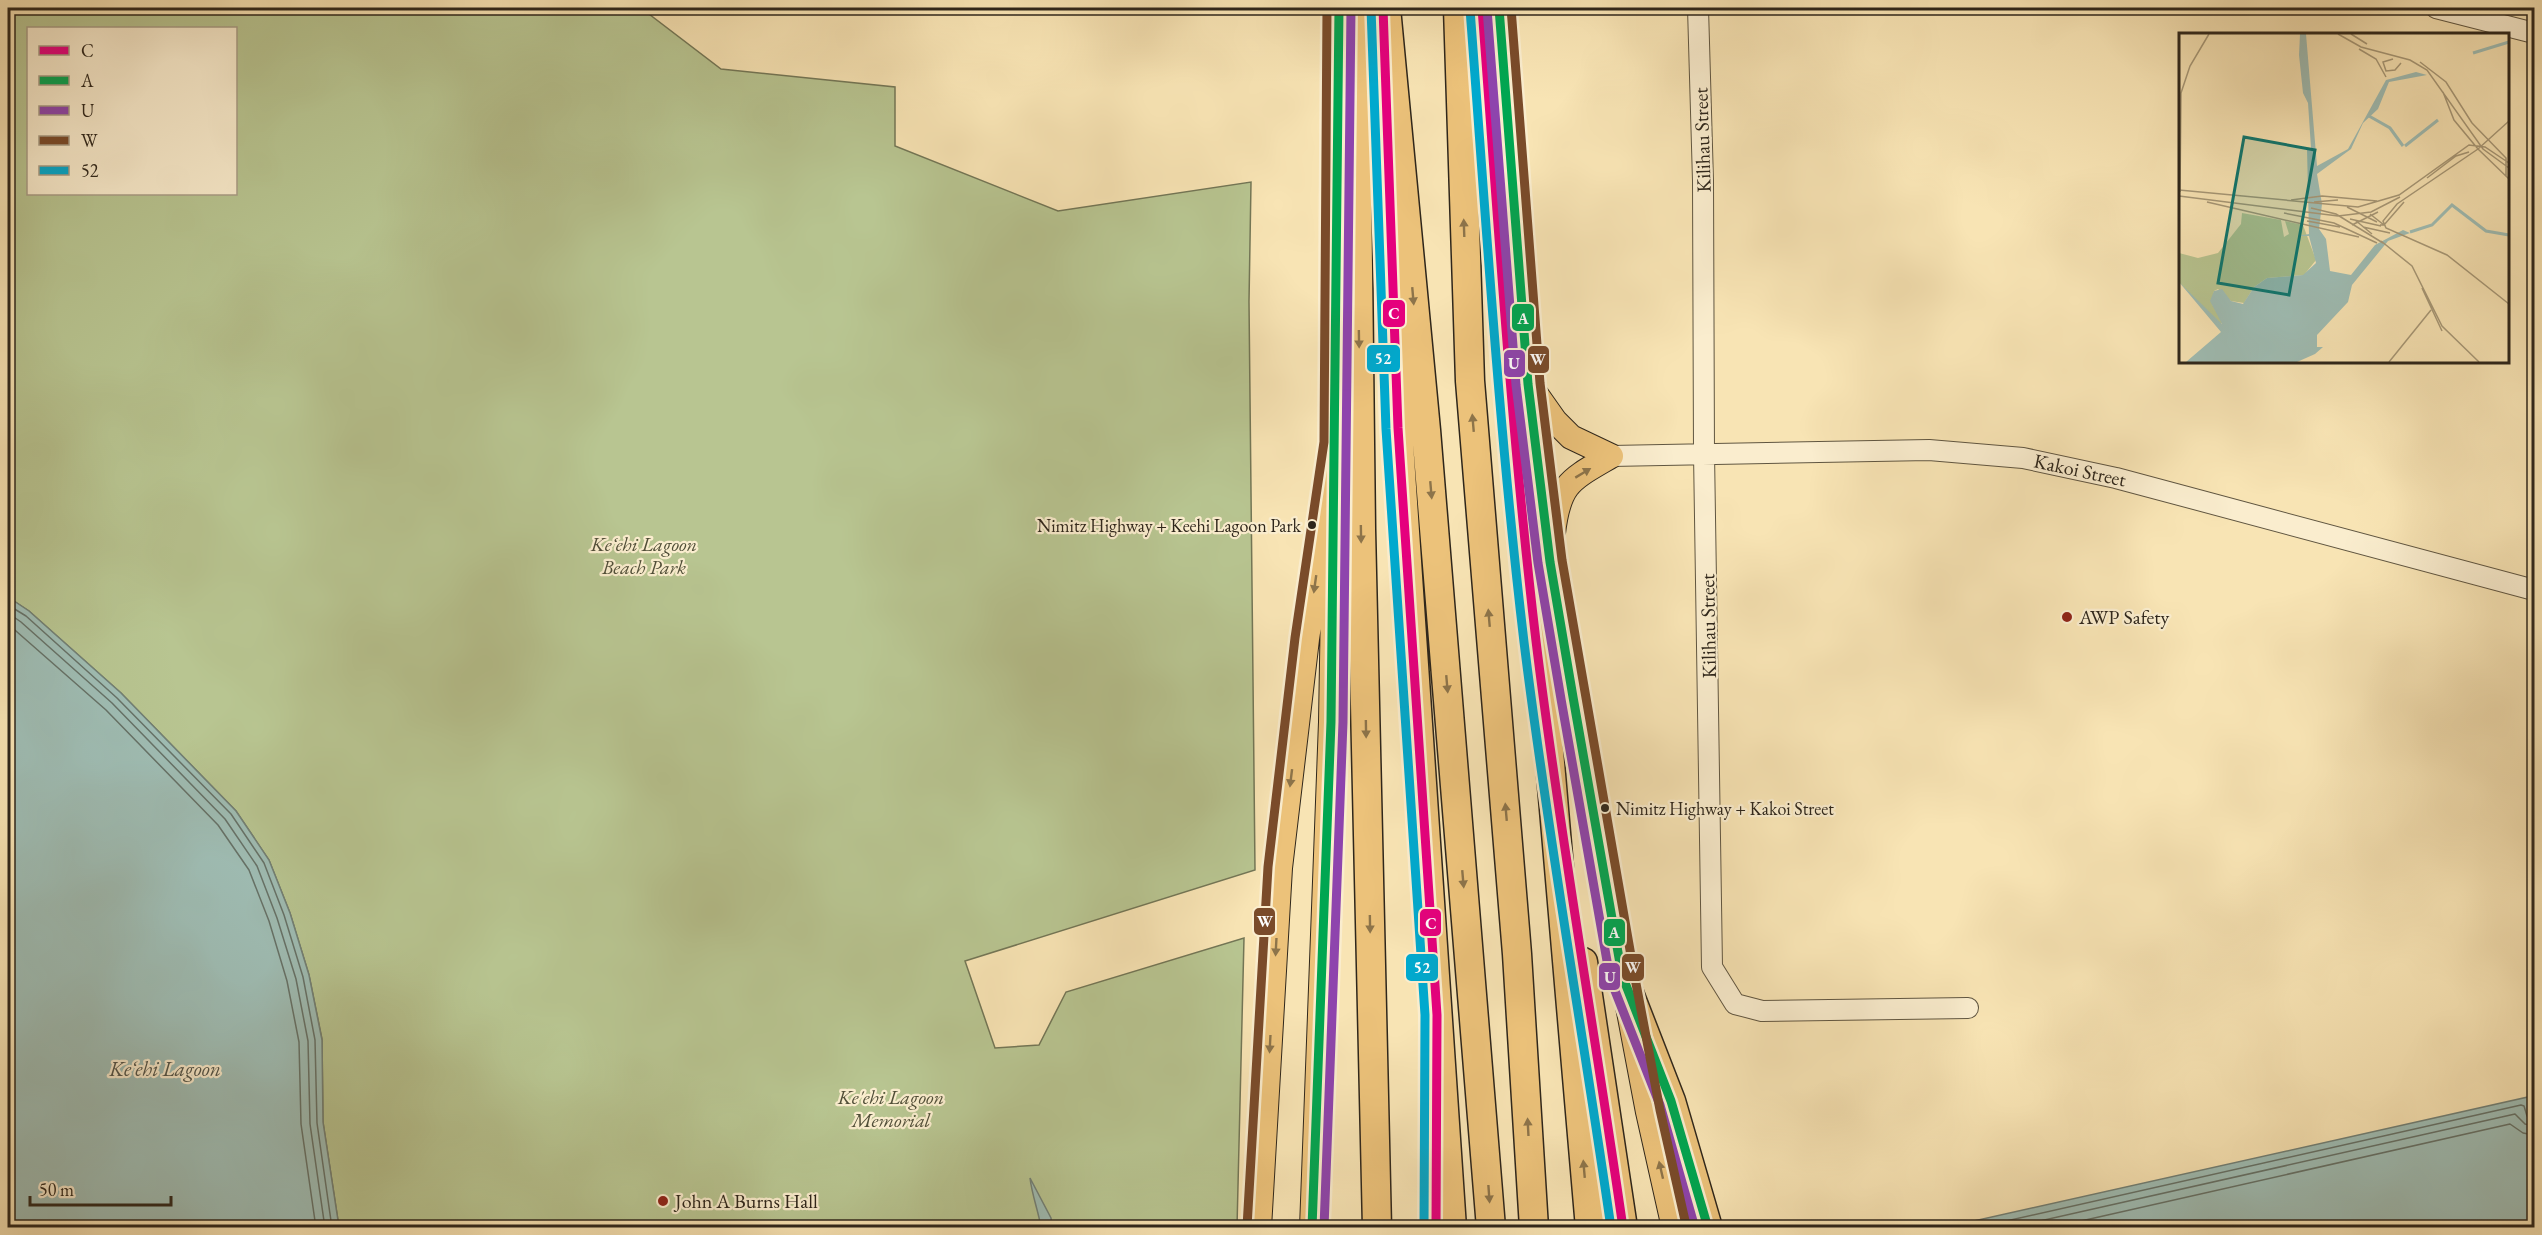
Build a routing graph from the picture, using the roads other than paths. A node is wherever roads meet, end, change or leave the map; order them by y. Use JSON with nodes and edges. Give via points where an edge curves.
{"nodes":[{"id":1,"x":1339,"y":8,"type":"edge"},
{"id":2,"x":1355,"y":8,"type":"edge"},
{"id":3,"x":1385,"y":8,"type":"edge"},
{"id":4,"x":1458,"y":8,"type":"edge"},
{"id":5,"x":1482,"y":8,"type":"edge"},
{"id":6,"x":1499,"y":8,"type":"edge"},
{"id":7,"x":1698,"y":8,"type":"edge"},
{"id":8,"x":2436,"y":8,"type":"edge"},
{"id":9,"x":2535,"y":33,"type":"edge"},
{"id":10,"x":1528,"y":384,"type":"junction"},
{"id":11,"x":1336,"y":443,"type":"junction"},
{"id":12,"x":1704,"y":453,"type":"junction"},
{"id":13,"x":1611,"y":456,"type":"junction"},
{"id":14,"x":1550,"y":562,"type":"junction"},
{"id":15,"x":2535,"y":590,"type":"edge"},
{"id":16,"x":1547,"y":728,"type":"junction"},
{"id":17,"x":1622,"y":975,"type":"junction"},
{"id":18,"x":1968,"y":1008,"type":"dead end"},
{"id":19,"x":1437,"y":1016,"type":"junction"},
{"id":20,"x":1259,"y":1227,"type":"edge"},
{"id":21,"x":1312,"y":1227,"type":"edge"},
{"id":22,"x":1377,"y":1227,"type":"edge"},
{"id":23,"x":1436,"y":1227,"type":"edge"},
{"id":24,"x":1452,"y":1227,"type":"edge"},
{"id":25,"x":1491,"y":1227,"type":"edge"},
{"id":26,"x":1534,"y":1227,"type":"edge"},
{"id":27,"x":1590,"y":1227,"type":"edge"},
{"id":28,"x":1623,"y":1227,"type":"edge"},
{"id":29,"x":1674,"y":1227,"type":"edge"},
{"id":30,"x":1708,"y":1227,"type":"edge"}],
"edges":[{"from":1,"to":11,"type":"main road"},
{"from":2,"to":22,"type":"highway","one_way":true,"via":[[1361,529]]},
{"from":3,"to":19,"type":"highway","via":[[1398,428]]},
{"from":3,"to":25,"type":"highway","one_way":true,"via":[[1426,430]]},
{"from":26,"to":4,"type":"highway","one_way":true,"via":[[1516,942],[1470,381]]},
{"from":5,"to":16,"type":"highway","via":[[1524,532]]},
{"from":6,"to":10,"type":"main road"},
{"from":7,"to":12,"type":"street","name":"Kilihau Street"},
{"from":8,"to":9,"type":"street"},
{"from":10,"to":13,"type":"main road","via":[[1571,437]]},
{"from":10,"to":14,"type":"main road"},
{"from":11,"to":20,"type":"main road","one_way":true,"via":[[1307,639],[1280,868]]},
{"from":11,"to":21,"type":"main road","via":[[1331,722]]},
{"from":12,"to":13,"type":"street","name":"Kakoi Street"},
{"from":12,"to":15,"type":"street","name":"Kakoi Street","via":[[1929,450],[2023,458],[2116,478]]},
{"from":12,"to":18,"type":"street","name":"Kilihau Street","via":[[1712,967],[1735,1004],[1762,1011]]},
{"from":14,"to":13,"type":"main road","one_way":true,"via":[[1557,506],[1572,480]]},
{"from":14,"to":17,"type":"main road"},
{"from":27,"to":16,"type":"highway","one_way":true},
{"from":16,"to":28,"type":"highway"},
{"from":29,"to":17,"type":"main road","one_way":true},
{"from":17,"to":30,"type":"highway","via":[[1671,1101]]},
{"from":19,"to":23,"type":"highway"},
{"from":19,"to":24,"type":"highway"}]}
